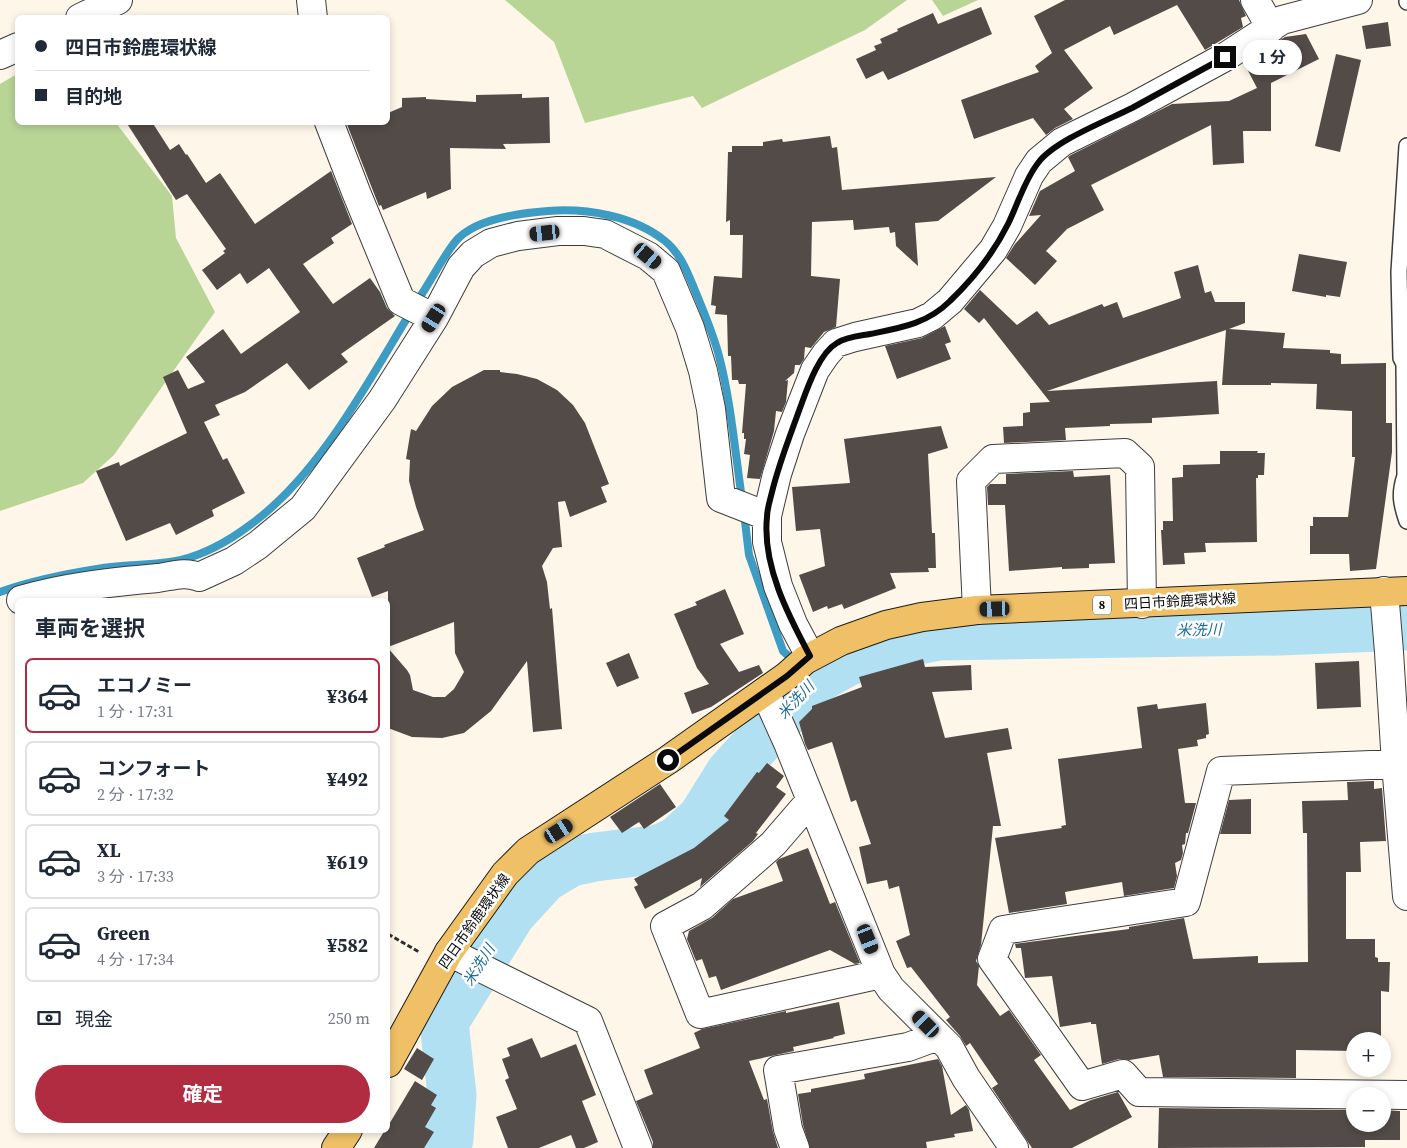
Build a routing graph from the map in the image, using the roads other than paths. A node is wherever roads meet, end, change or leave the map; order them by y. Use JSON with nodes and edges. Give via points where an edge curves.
{"nodes":[{"id":1,"x":118,"y":0,"type":"edge"},
{"id":2,"x":311,"y":0,"type":"edge"},
{"id":3,"x":1255,"y":0,"type":"edge"},
{"id":4,"x":1358,"y":0,"type":"edge"},
{"id":5,"x":86,"y":15,"type":"edge"},
{"id":6,"x":313,"y":15,"type":"edge"},
{"id":7,"x":1271,"y":28,"type":"junction"},
{"id":8,"x":15,"y":48,"type":"edge"},
{"id":9,"x":0,"y":55,"type":"edge"},
{"id":10,"x":330,"y":125,"type":"edge"},
{"id":11,"x":1407,"y":146,"type":"edge"},
{"id":12,"x":432,"y":317,"type":"junction"},
{"id":13,"x":763,"y":514,"type":"junction"},
{"id":14,"x":1407,"y":521,"type":"edge"},
{"id":15,"x":1392,"y":594,"type":"edge"},
{"id":16,"x":29,"y":598,"type":"edge"},
{"id":17,"x":15,"y":601,"type":"edge"},
{"id":18,"x":1142,"y":604,"type":"junction"},
{"id":19,"x":0,"y":607,"type":"edge"},
{"id":20,"x":977,"y":610,"type":"junction"},
{"id":21,"x":1395,"y":649,"type":"edge"},
{"id":22,"x":801,"y":664,"type":"junction"},
{"id":23,"x":765,"y":692,"type":"junction"},
{"id":24,"x":1396,"y":764,"type":"junction"},
{"id":25,"x":811,"y":800,"type":"junction"},
{"id":26,"x":1407,"y":896,"type":"edge"},
{"id":27,"x":449,"y":958,"type":"junction"},
{"id":28,"x":882,"y":974,"type":"junction"},
{"id":29,"x":938,"y":1036,"type":"junction"},
{"id":30,"x":390,"y":1060,"type":"edge"},
{"id":31,"x":1407,"y":1095,"type":"edge"},
{"id":32,"x":346,"y":1133,"type":"edge"},
{"id":33,"x":1008,"y":1146,"type":"edge"},
{"id":34,"x":636,"y":1147,"type":"edge"},
{"id":35,"x":336,"y":1148,"type":"edge"},
{"id":36,"x":796,"y":1148,"type":"edge"}],
"edges":[{"from":1,"to":5,"type":"street"},
{"from":2,"to":6,"type":"street"},
{"from":3,"to":7,"type":"street"},
{"from":4,"to":7,"type":"street","via":[[1282,20]]},
{"from":7,"to":13,"type":"street","via":[[1217,62],[1062,142],[1039,161],[993,250],[950,301],[932,316],[905,327],[836,343],[815,370]]},
{"from":8,"to":9,"type":"street"},
{"from":10,"to":12,"type":"street","via":[[401,301]]},
{"from":11,"to":14,"type":"lane","via":[[1399,272],[1405,476],[1400,490]]},
{"from":12,"to":13,"type":"street","via":[[460,267],[491,243],[518,236],[584,231],[605,234],[648,256],[666,271],[690,328],[703,371],[711,409],[720,498]]},
{"from":12,"to":16,"type":"street","via":[[382,400],[317,490],[303,508],[258,545],[234,561],[199,577],[190,573],[102,583]]},
{"from":13,"to":22,"type":"street","via":[[778,586],[793,624]]},
{"from":15,"to":18,"type":"main road","name":"四日市鈴鹿環状線","number":"8"},
{"from":15,"to":21,"type":"street"},
{"from":17,"to":19,"type":"street"},
{"from":18,"to":20,"type":"main road","name":"四日市鈴鹿環状線","number":"8"},
{"from":18,"to":20,"type":"street","via":[[1140,467],[1125,453],[993,459],[971,481]]},
{"from":20,"to":22,"type":"main road","name":"四日市鈴鹿環状線","number":"8","via":[[886,625],[841,641]]},
{"from":21,"to":24,"type":"street"},
{"from":22,"to":23,"type":"main road","name":"四日市鈴鹿環状線","number":"8"},
{"from":23,"to":25,"type":"street"},
{"from":23,"to":27,"type":"main road","name":"四日市鈴鹿環状線","number":"8","via":[[528,851],[505,874]]},
{"from":24,"to":26,"type":"street"},
{"from":24,"to":31,"type":"street","via":[[1221,771],[1186,902],[1003,930],[992,959],[1082,1086],[1124,1074],[1139,1092]]},
{"from":25,"to":28,"type":"street"},
{"from":25,"to":28,"type":"street","via":[[773,844],[702,906],[665,926],[700,1014]]},
{"from":27,"to":30,"type":"main road","name":"四日市鈴鹿環状線","number":"8"},
{"from":27,"to":34,"type":"street","via":[[588,1021]]},
{"from":28,"to":29,"type":"street","via":[[891,989]]},
{"from":29,"to":33,"type":"street","via":[[949,1048]]},
{"from":29,"to":36,"type":"street","via":[[908,1047],[778,1070],[788,1129]]},
{"from":32,"to":35,"type":"main road"}]}
